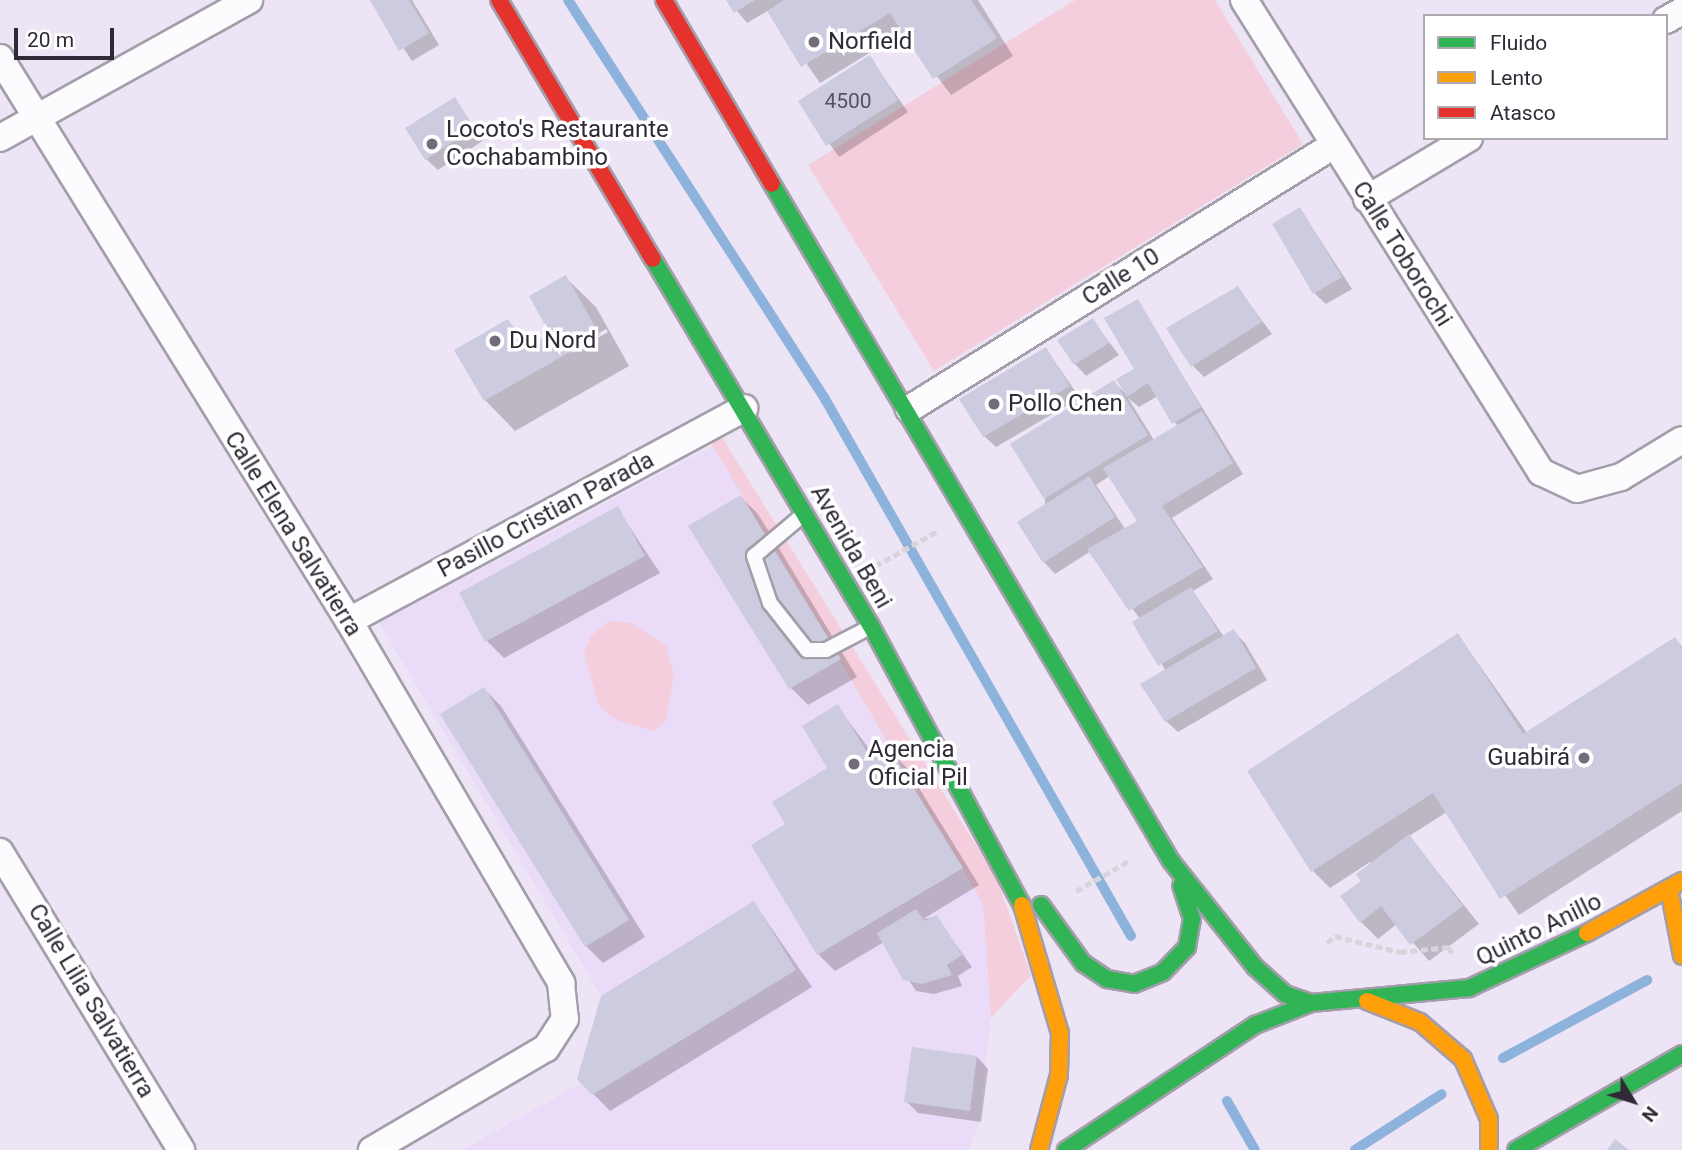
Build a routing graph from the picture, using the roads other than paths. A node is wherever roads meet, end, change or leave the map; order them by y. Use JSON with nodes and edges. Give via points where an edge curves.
{"nodes":[{"id":1,"x":249,"y":0,"type":"edge"},
{"id":2,"x":499,"y":0,"type":"edge"},
{"id":3,"x":664,"y":0,"type":"edge"},
{"id":4,"x":1244,"y":0,"type":"edge"},
{"id":5,"x":0,"y":58,"type":"edge"},
{"id":6,"x":34,"y":118,"type":"junction"},
{"id":7,"x":0,"y":138,"type":"edge"},
{"id":8,"x":1466,"y":140,"type":"edge"},
{"id":9,"x":1334,"y":145,"type":"junction"},
{"id":10,"x":1367,"y":199,"type":"junction"},
{"id":11,"x":744,"y":408,"type":"junction"},
{"id":12,"x":909,"y":409,"type":"junction"},
{"id":13,"x":1682,"y":440,"type":"edge"},
{"id":14,"x":806,"y":513,"type":"junction"},
{"id":15,"x":349,"y":621,"type":"junction"},
{"id":16,"x":874,"y":632,"type":"junction"},
{"id":17,"x":0,"y":852,"type":"edge"},
{"id":18,"x":1171,"y":862,"type":"junction"},
{"id":19,"x":1675,"y":885,"type":"edge"},
{"id":20,"x":1682,"y":956,"type":"edge"},
{"id":21,"x":1365,"y":1000,"type":"junction"},
{"id":22,"x":1311,"y":1003,"type":"junction"},
{"id":23,"x":1682,"y":1054,"type":"edge"},
{"id":24,"x":181,"y":1150,"type":"edge"},
{"id":25,"x":372,"y":1150,"type":"edge"},
{"id":26,"x":1039,"y":1150,"type":"edge"},
{"id":27,"x":1066,"y":1150,"type":"edge"},
{"id":28,"x":1489,"y":1150,"type":"edge"},
{"id":29,"x":1516,"y":1150,"type":"edge"}],
"edges":[{"from":1,"to":6,"type":"street"},
{"from":2,"to":11,"type":"street","name":"Avenida Beni"},
{"from":3,"to":12,"type":"street"},
{"from":4,"to":9,"type":"street","name":"Calle Toborochi"},
{"from":5,"to":6,"type":"street","name":"Calle Elena Salvatierra"},
{"from":6,"to":7,"type":"street"},
{"from":6,"to":15,"type":"street","name":"Calle Elena Salvatierra"},
{"from":8,"to":10,"type":"street"},
{"from":9,"to":10,"type":"street","name":"Calle Toborochi"},
{"from":9,"to":12,"type":"street","name":"Calle 10"},
{"from":10,"to":13,"type":"street","name":"Calle Toborochi","via":[[1541,472],[1577,489],[1621,477]]},
{"from":11,"to":14,"type":"street","name":"Avenida Beni"},
{"from":11,"to":15,"type":"street","name":"Pasillo Cristian Parada"},
{"from":12,"to":18,"type":"street"},
{"from":14,"to":16,"type":"street","name":"Avenida Beni"},
{"from":14,"to":16,"type":"lane","via":[[754,555],[770,603],[807,650],[826,650]]},
{"from":15,"to":25,"type":"street","name":"Calle Elena Salvatierra","via":[[561,982],[565,1018],[546,1048]]},
{"from":16,"to":18,"type":"street","via":[[942,724],[1054,929],[1083,963],[1107,979],[1146,982],[1186,947],[1192,919]]},
{"from":16,"to":26,"type":"street","name":"Avenida Beni","via":[[1040,944],[1060,1033],[1059,1075]]},
{"from":17,"to":24,"type":"street","name":"Calle Lilia Salvatierra"},
{"from":18,"to":22,"type":"street","via":[[1203,910],[1261,973],[1285,994]]},
{"from":19,"to":20,"type":"street"},
{"from":19,"to":21,"type":"street","name":"Quinto Anillo","via":[[1534,963],[1469,988]]},
{"from":21,"to":22,"type":"street","name":"Quinto Anillo"},
{"from":21,"to":28,"type":"street","name":"Quinto Anillo","via":[[1420,1022],[1463,1059],[1489,1119]]},
{"from":22,"to":27,"type":"street","name":"Quinto Anillo","via":[[1228,1040]]},
{"from":23,"to":29,"type":"street"}]}
